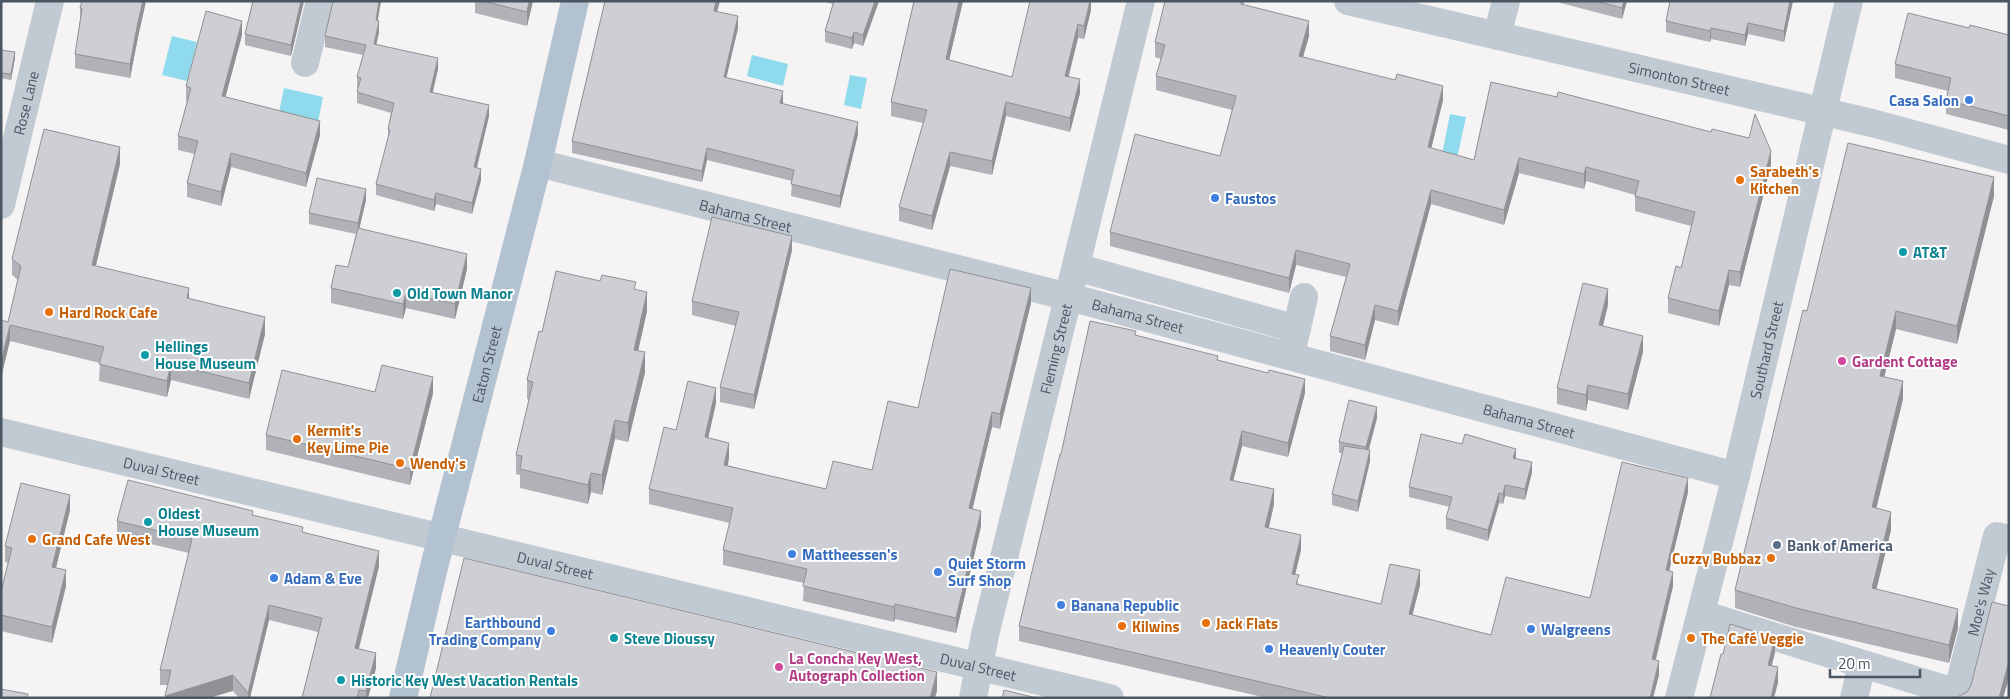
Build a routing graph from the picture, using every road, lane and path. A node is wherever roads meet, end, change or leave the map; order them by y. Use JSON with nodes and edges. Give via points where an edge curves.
{"nodes":[{"id":1,"x":50,"y":1,"type":"edge"},
{"id":2,"x":320,"y":1,"type":"edge"},
{"id":3,"x":575,"y":1,"type":"edge"},
{"id":4,"x":1141,"y":1,"type":"edge"},
{"id":5,"x":1348,"y":1,"type":"edge"},
{"id":6,"x":1506,"y":1,"type":"edge"},
{"id":7,"x":1850,"y":1,"type":"edge"},
{"id":8,"x":1497,"y":36,"type":"junction"},
{"id":9,"x":305,"y":63,"type":"dead end"},
{"id":10,"x":1823,"y":112,"type":"junction"},
{"id":11,"x":2009,"y":160,"type":"edge"},
{"id":12,"x":538,"y":163,"type":"junction"},
{"id":13,"x":1,"y":205,"type":"edge"},
{"id":14,"x":1076,"y":267,"type":"junction"},
{"id":15,"x":1069,"y":297,"type":"junction"},
{"id":16,"x":1304,"y":297,"type":"dead end"},
{"id":17,"x":1297,"y":329,"type":"junction"},
{"id":18,"x":1290,"y":356,"type":"junction"},
{"id":19,"x":1,"y":432,"type":"edge"},
{"id":20,"x":1736,"y":476,"type":"junction"},
{"id":21,"x":442,"y":537,"type":"junction"},
{"id":22,"x":2003,"y":538,"type":"edge"},
{"id":23,"x":1701,"y":614,"type":"junction"},
{"id":24,"x":1862,"y":665,"type":"junction"},
{"id":25,"x":978,"y":667,"type":"junction"},
{"id":26,"x":1956,"y":696,"type":"edge"},
{"id":27,"x":403,"y":698,"type":"edge"},
{"id":28,"x":973,"y":698,"type":"edge"},
{"id":29,"x":1110,"y":698,"type":"edge"},
{"id":30,"x":1679,"y":698,"type":"edge"},
{"id":31,"x":1854,"y":698,"type":"edge"}],
"edges":[{"from":1,"to":13,"type":"street","name":"Rose Lane"},
{"from":2,"to":9,"type":"street"},
{"from":3,"to":12,"type":"main road","name":"Eaton Street"},
{"from":4,"to":14,"type":"street","name":"Fleming Street"},
{"from":5,"to":8,"type":"street","name":"Simonton Street"},
{"from":6,"to":8,"type":"street"},
{"from":7,"to":10,"type":"street","name":"Southard Street"},
{"from":8,"to":10,"type":"street","name":"Simonton Street"},
{"from":10,"to":11,"type":"street","name":"Simonton Street"},
{"from":10,"to":20,"type":"street","name":"Southard Street"},
{"from":12,"to":15,"type":"street","name":"Bahama Street"},
{"from":12,"to":21,"type":"main road","name":"Eaton Street"},
{"from":14,"to":15,"type":"street","name":"Fleming Street"},
{"from":14,"to":17,"type":"street"},
{"from":15,"to":18,"type":"street","name":"Bahama Street"},
{"from":15,"to":25,"type":"street","name":"Fleming Street"},
{"from":16,"to":17,"type":"street"},
{"from":17,"to":18,"type":"street"},
{"from":18,"to":20,"type":"street","name":"Bahama Street"},
{"from":19,"to":21,"type":"street","name":"Duval Street"},
{"from":20,"to":23,"type":"street","name":"Southard Street"},
{"from":21,"to":25,"type":"street","name":"Duval Street"},
{"from":21,"to":27,"type":"main road","name":"Eaton Street"},
{"from":22,"to":26,"type":"street","name":"Moe's Way"},
{"from":23,"to":24,"type":"street"},
{"from":23,"to":30,"type":"street","name":"Southard Street"},
{"from":24,"to":26,"type":"street"},
{"from":24,"to":31,"type":"street"},
{"from":25,"to":28,"type":"street","name":"Fleming Street"},
{"from":25,"to":29,"type":"street","name":"Duval Street"}]}
